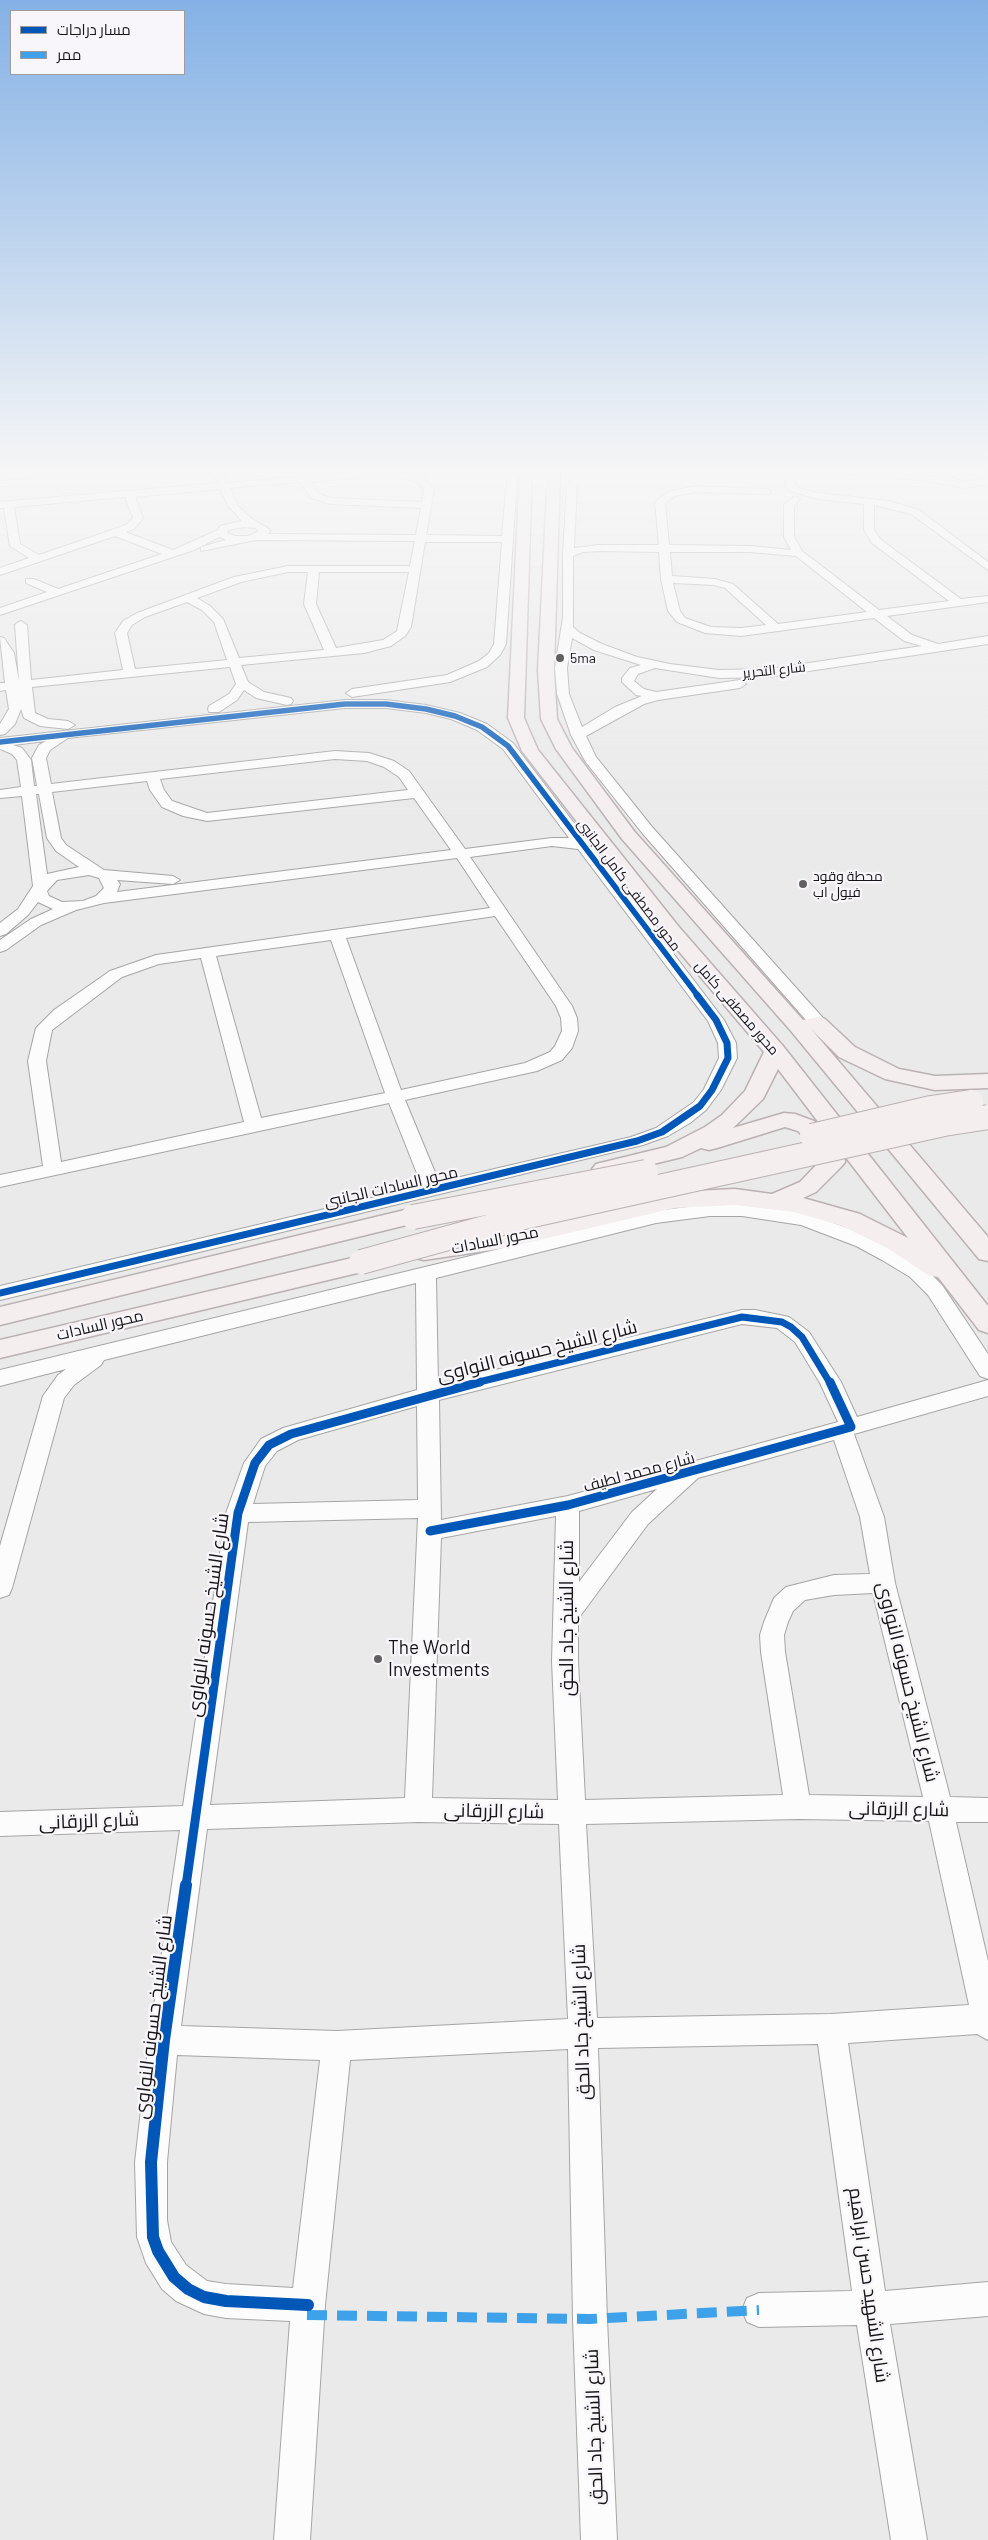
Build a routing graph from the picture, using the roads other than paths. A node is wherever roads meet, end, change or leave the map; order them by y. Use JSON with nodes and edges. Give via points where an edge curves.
{"nodes":[{"id":1,"x":47,"y":589,"type":"edge"},
{"id":2,"x":72,"y":589,"type":"edge"},
{"id":3,"x":91,"y":589,"type":"edge"},
{"id":4,"x":214,"y":589,"type":"edge"},
{"id":5,"x":312,"y":589,"type":"edge"},
{"id":6,"x":412,"y":589,"type":"edge"},
{"id":7,"x":504,"y":589,"type":"edge"},
{"id":8,"x":518,"y":589,"type":"edge"},
{"id":9,"x":548,"y":589,"type":"edge"},
{"id":10,"x":568,"y":589,"type":"edge"},
{"id":11,"x":669,"y":589,"type":"edge"},
{"id":12,"x":732,"y":589,"type":"edge"},
{"id":13,"x":830,"y":589,"type":"edge"},
{"id":14,"x":844,"y":589,"type":"edge"},
{"id":15,"x":940,"y":589,"type":"edge"},
{"id":16,"x":59,"y":593,"type":"junction"},
{"id":17,"x":188,"y":598,"type":"junction"},
{"id":18,"x":988,"y":599,"type":"edge"},
{"id":19,"x":960,"y":604,"type":"junction"},
{"id":20,"x":0,"y":612,"type":"edge"},
{"id":21,"x":878,"y":615,"type":"junction"},
{"id":22,"x":866,"y":616,"type":"junction"},
{"id":23,"x":22,"y":622,"type":"junction"},
{"id":24,"x":546,"y":627,"type":"junction"},
{"id":25,"x":568,"y":628,"type":"junction"},
{"id":26,"x":776,"y":628,"type":"junction"},
{"id":27,"x":0,"y":632,"type":"edge"},
{"id":28,"x":520,"y":636,"type":"junction"},
{"id":29,"x":988,"y":640,"type":"edge"},
{"id":30,"x":0,"y":641,"type":"edge"},
{"id":31,"x":500,"y":644,"type":"junction"},
{"id":32,"x":945,"y":647,"type":"junction"},
{"id":33,"x":988,"y":647,"type":"edge"},
{"id":34,"x":332,"y":653,"type":"junction"},
{"id":35,"x":889,"y":655,"type":"junction"},
{"id":36,"x":234,"y":663,"type":"junction"},
{"id":37,"x":654,"y":665,"type":"junction"},
{"id":38,"x":130,"y":673,"type":"junction"},
{"id":39,"x":450,"y":678,"type":"junction"},
{"id":40,"x":25,"y":684,"type":"junction"},
{"id":41,"x":242,"y":684,"type":"junction"},
{"id":42,"x":6,"y":686,"type":"edge"},
{"id":43,"x":656,"y":696,"type":"junction"},
{"id":44,"x":288,"y":701,"type":"junction"},
{"id":45,"x":214,"y":709,"type":"junction"},
{"id":46,"x":455,"y":716,"type":"junction"},
{"id":47,"x":516,"y":718,"type":"junction"},
{"id":48,"x":150,"y":721,"type":"junction"},
{"id":49,"x":551,"y":723,"type":"junction"},
{"id":50,"x":67,"y":730,"type":"junction"},
{"id":51,"x":0,"y":732,"type":"edge"},
{"id":52,"x":578,"y":735,"type":"junction"},
{"id":53,"x":0,"y":743,"type":"edge"},
{"id":54,"x":518,"y":745,"type":"junction"},
{"id":55,"x":152,"y":775,"type":"junction"},
{"id":56,"x":36,"y":789,"type":"junction"},
{"id":57,"x":418,"y":793,"type":"junction"},
{"id":58,"x":0,"y":794,"type":"edge"},
{"id":59,"x":568,"y":825,"type":"junction"},
{"id":60,"x":648,"y":831,"type":"junction"},
{"id":61,"x":628,"y":835,"type":"junction"},
{"id":62,"x":583,"y":846,"type":"junction"},
{"id":63,"x":458,"y":850,"type":"junction"},
{"id":64,"x":617,"y":861,"type":"junction"},
{"id":65,"x":597,"y":864,"type":"junction"},
{"id":66,"x":101,"y":874,"type":"junction"},
{"id":67,"x":40,"y":889,"type":"junction"},
{"id":68,"x":102,"y":900,"type":"junction"},
{"id":69,"x":75,"y":907,"type":"junction"},
{"id":70,"x":498,"y":912,"type":"junction"},
{"id":71,"x":0,"y":931,"type":"edge"},
{"id":72,"x":337,"y":934,"type":"junction"},
{"id":73,"x":749,"y":944,"type":"junction"},
{"id":74,"x":0,"y":947,"type":"edge"},
{"id":75,"x":730,"y":948,"type":"junction"},
{"id":76,"x":206,"y":952,"type":"junction"},
{"id":77,"x":808,"y":1025,"type":"junction"},
{"id":78,"x":723,"y":1033,"type":"joint"},
{"id":79,"x":776,"y":1052,"type":"junction"},
{"id":80,"x":988,"y":1080,"type":"edge"},
{"id":81,"x":395,"y":1097,"type":"junction"},
{"id":82,"x":988,"y":1099,"type":"edge"},
{"id":83,"x":988,"y":1117,"type":"edge"},
{"id":84,"x":254,"y":1125,"type":"junction"},
{"id":85,"x":686,"y":1146,"type":"junction"},
{"id":86,"x":52,"y":1169,"type":"junction"},
{"id":87,"x":0,"y":1181,"type":"edge"},
{"id":88,"x":433,"y":1191,"type":"junction"},
{"id":89,"x":776,"y":1200,"type":"junction"},
{"id":90,"x":413,"y":1217,"type":"junction"},
{"id":91,"x":988,"y":1254,"type":"edge"},
{"id":92,"x":361,"y":1262,"type":"junction"},
{"id":93,"x":426,"y":1275,"type":"junction"},
{"id":94,"x":0,"y":1293,"type":"edge"},
{"id":95,"x":971,"y":1299,"type":"junction"},
{"id":96,"x":0,"y":1316,"type":"edge"},
{"id":97,"x":988,"y":1324,"type":"edge"},
{"id":98,"x":0,"y":1349,"type":"edge"},
{"id":99,"x":106,"y":1352,"type":"junction"},
{"id":100,"x":988,"y":1371,"type":"edge"},
{"id":101,"x":0,"y":1378,"type":"edge"},
{"id":102,"x":988,"y":1388,"type":"edge"},
{"id":103,"x":427,"y":1395,"type":"junction"},
{"id":104,"x":846,"y":1428,"type":"junction"},
{"id":105,"x":693,"y":1471,"type":"junction"},
{"id":106,"x":568,"y":1505,"type":"junction"},
{"id":107,"x":238,"y":1513,"type":"junction"},
{"id":108,"x":430,"y":1520,"type":"junction"},
{"id":109,"x":883,"y":1583,"type":"junction"},
{"id":110,"x":0,"y":1588,"type":"edge"},
{"id":111,"x":566,"y":1617,"type":"junction"},
{"id":112,"x":798,"y":1807,"type":"junction"},
{"id":113,"x":418,"y":1810,"type":"junction"},
{"id":114,"x":988,"y":1810,"type":"edge"},
{"id":115,"x":940,"y":1811,"type":"junction"},
{"id":116,"x":571,"y":1812,"type":"junction"},
{"id":117,"x":196,"y":1817,"type":"junction"},
{"id":118,"x":0,"y":1824,"type":"edge"},
{"id":119,"x":987,"y":2022,"type":"edge"},
{"id":120,"x":831,"y":2029,"type":"junction"},
{"id":121,"x":583,"y":2033,"type":"junction"},
{"id":122,"x":164,"y":2040,"type":"junction"},
{"id":123,"x":337,"y":2046,"type":"junction"},
{"id":124,"x":988,"y":2299,"type":"edge"},
{"id":125,"x":308,"y":2305,"type":"junction"},
{"id":126,"x":872,"y":2308,"type":"junction"},
{"id":127,"x":759,"y":2310,"type":"dead end"},
{"id":128,"x":292,"y":2540,"type":"edge"},
{"id":129,"x":599,"y":2540,"type":"edge"},
{"id":130,"x":909,"y":2540,"type":"edge"}],
"edges":[{"from":1,"to":16,"type":"street"},
{"from":2,"to":16,"type":"street"},
{"from":3,"to":23,"type":"street","via":[[53,602]]},
{"from":4,"to":17,"type":"street"},
{"from":5,"to":34,"type":"street","via":[[310,604]]},
{"from":6,"to":34,"type":"street","via":[[401,633],[387,643]]},
{"from":7,"to":31,"type":"street"},
{"from":8,"to":28,"type":"main road","name":"محور مصطفى كامل"},
{"from":9,"to":24,"type":"main road"},
{"from":10,"to":25,"type":"street"},
{"from":11,"to":26,"type":"street","via":[[676,616],[689,624],[732,632]]},
{"from":12,"to":26,"type":"street"},
{"from":13,"to":22,"type":"street"},
{"from":14,"to":21,"type":"street"},
{"from":15,"to":19,"type":"street"},
{"from":16,"to":20,"type":"street"},
{"from":17,"to":36,"type":"street","via":[[206,608],[219,621]]},
{"from":17,"to":38,"type":"street","via":[[141,615],[124,628],[122,638]]},
{"from":18,"to":19,"type":"street"},
{"from":19,"to":21,"type":"street"},
{"from":20,"to":23,"type":"street","via":[[15,613]]},
{"from":21,"to":22,"type":"street"},
{"from":21,"to":32,"type":"street","via":[[913,640]]},
{"from":22,"to":26,"type":"street"},
{"from":22,"to":35,"type":"street","via":[[895,640],[896,648]]},
{"from":23,"to":27,"type":"street"},
{"from":23,"to":40,"type":"street"},
{"from":24,"to":25,"type":"main road"},
{"from":24,"to":49,"type":"main road"},
{"from":25,"to":37,"type":"street","name":"شارع التحرير","via":[[598,647]]},
{"from":25,"to":52,"type":"street","via":[[561,656],[561,681]]},
{"from":28,"to":31,"type":"main road"},
{"from":28,"to":47,"type":"main road","name":"محور مصطفى كامل"},
{"from":29,"to":32,"type":"street","name":"شارع التحرير"},
{"from":30,"to":42,"type":"street","via":[[8,653]]},
{"from":31,"to":39,"type":"street","via":[[483,664]]},
{"from":32,"to":35,"type":"street","name":"شارع التحرير"},
{"from":33,"to":43,"type":"street","name":"شارع التحرير"},
{"from":34,"to":36,"type":"street"},
{"from":35,"to":37,"type":"street","name":"شارع التحرير","via":[[756,674],[702,673]]},
{"from":36,"to":38,"type":"street"},
{"from":36,"to":41,"type":"street"},
{"from":37,"to":43,"type":"street","via":[[634,671],[628,682],[640,692]]},
{"from":38,"to":40,"type":"street"},
{"from":39,"to":44,"type":"street","via":[[412,686]]},
{"from":39,"to":46,"type":"street","via":[[435,695],[440,708]]},
{"from":40,"to":42,"type":"street"},
{"from":40,"to":50,"type":"street","via":[[29,715]]},
{"from":41,"to":44,"type":"street","via":[[260,695]]},
{"from":41,"to":45,"type":"street","via":[[233,697]]},
{"from":42,"to":51,"type":"street","via":[[14,714]]},
{"from":43,"to":52,"type":"street","name":"شارع التحرير","via":[[629,705]]},
{"from":44,"to":45,"type":"street"},
{"from":45,"to":48,"type":"street"},
{"from":46,"to":48,"type":"street","via":[[406,706],[359,704]]},
{"from":46,"to":54,"type":"street","name":"محور مصطفى كامل الجانبى"},
{"from":47,"to":49,"type":"main road"},
{"from":47,"to":54,"type":"main road","name":"محور مصطفى كامل"},
{"from":48,"to":50,"type":"street"},
{"from":49,"to":54,"type":"main road"},
{"from":49,"to":61,"type":"main road","via":[[564,748]]},
{"from":50,"to":51,"type":"street"},
{"from":50,"to":53,"type":"street"},
{"from":50,"to":56,"type":"street","via":[[40,753]]},
{"from":52,"to":60,"type":"street","via":[[598,770]]},
{"from":53,"to":56,"type":"street","via":[[22,756]]},
{"from":54,"to":59,"type":"street","name":"محور مصطفى كامل الجانبى"},
{"from":54,"to":64,"type":"main road","name":"محور مصطفى كامل","via":[[530,750]]},
{"from":55,"to":56,"type":"street"},
{"from":55,"to":57,"type":"street","via":[[356,755],[377,759],[394,767],[404,774]]},
{"from":55,"to":57,"type":"street","via":[[156,790],[167,804],[188,814],[207,817]]},
{"from":56,"to":58,"type":"street"},
{"from":56,"to":66,"type":"street","via":[[56,843]]},
{"from":56,"to":67,"type":"street"},
{"from":57,"to":63,"type":"street"},
{"from":59,"to":62,"type":"street","name":"محور مصطفى كامل الجانبى"},
{"from":59,"to":63,"type":"street","via":[[546,834]]},
{"from":60,"to":61,"type":"main road"},
{"from":60,"to":73,"type":"street"},
{"from":61,"to":75,"type":"main road"},
{"from":62,"to":63,"type":"street","via":[[552,842]]},
{"from":62,"to":65,"type":"street","name":"محور مصطفى كامل الجانبى"},
{"from":63,"to":66,"type":"street","via":[[185,880]]},
{"from":63,"to":68,"type":"street"},
{"from":63,"to":70,"type":"street"},
{"from":64,"to":65,"type":"main road"},
{"from":64,"to":79,"type":"main road","name":"محور مصطفى كامل","via":[[672,931]]},
{"from":65,"to":78,"type":"street","name":"محور مصطفى كامل الجانبى"},
{"from":66,"to":67,"type":"street","via":[[80,871],[61,874]]},
{"from":66,"to":68,"type":"street","via":[[112,884],[112,889]]},
{"from":67,"to":69,"type":"street","via":[[42,898],[49,904]]},
{"from":67,"to":71,"type":"street","via":[[23,912]]},
{"from":68,"to":69,"type":"street"},
{"from":69,"to":74,"type":"street","via":[[36,922]]},
{"from":70,"to":72,"type":"street"},
{"from":70,"to":81,"type":"street","via":[[564,1006],[570,1031],[563,1048],[556,1056],[531,1067]]},
{"from":72,"to":76,"type":"street"},
{"from":72,"to":81,"type":"street"},
{"from":73,"to":75,"type":"main road"},
{"from":73,"to":77,"type":"street"},
{"from":75,"to":77,"type":"main road"},
{"from":76,"to":84,"type":"street"},
{"from":76,"to":86,"type":"street","via":[[156,960],[124,970],[44,1028],[36,1061]]},
{"from":77,"to":80,"type":"main road","via":[[847,1052],[893,1074],[935,1083]]},
{"from":77,"to":91,"type":"main road"},
{"from":78,"to":88,"type":"street","name":"محور السادات الجانبى","via":[[728,1058],[712,1090],[700,1106],[662,1132]]},
{"from":79,"to":85,"type":"main road","name":"محور السادات","via":[[763,1081],[744,1108],[714,1132]]},
{"from":79,"to":95,"type":"main road","name":"محور مصطفى كامل"},
{"from":81,"to":84,"type":"street"},
{"from":81,"to":88,"type":"street"},
{"from":82,"to":90,"type":"main road","bridge":true,"via":[[931,1108],[719,1157]]},
{"from":83,"to":92,"type":"main road","bridge":true,"via":[[528,1216]]},
{"from":84,"to":86,"type":"street"},
{"from":85,"to":89,"type":"main road","via":[[723,1139],[784,1120],[803,1124],[832,1154],[833,1162],[808,1187]]},
{"from":85,"to":90,"type":"main road","name":"محور السادات","via":[[646,1160],[498,1192]]},
{"from":86,"to":87,"type":"street"},
{"from":88,"to":94,"type":"street","name":"محور السادات الجانبى"},
{"from":89,"to":92,"type":"main road","name":"محور السادات","via":[[728,1197],[675,1200],[505,1240]]},
{"from":89,"to":95,"type":"main road","name":"محور السادات","via":[[833,1214],[884,1235],[928,1263]]},
{"from":90,"to":96,"type":"main road","name":"محور السادات"},
{"from":92,"to":98,"type":"main road","name":"محور السادات"},
{"from":93,"to":99,"type":"street"},
{"from":93,"to":100,"type":"street","via":[[656,1217],[710,1210],[780,1214],[863,1241],[917,1272],[935,1290]]},
{"from":93,"to":103,"type":"street"},
{"from":95,"to":97,"type":"main road","name":"محور مصطفى كامل"},
{"from":99,"to":101,"type":"street"},
{"from":99,"to":110,"type":"street","via":[[66,1380],[54,1396]]},
{"from":102,"to":104,"type":"street","name":"شارع محمد لطيف"},
{"from":103,"to":104,"type":"street","name":"شارع الشيخ حسونه النواوى","via":[[725,1320],[755,1317],[782,1322],[802,1337],[834,1388]]},
{"from":103,"to":107,"type":"street","name":"شارع الشيخ حسونه النواوى","via":[[291,1434],[269,1445],[255,1463]]},
{"from":103,"to":108,"type":"street"},
{"from":104,"to":105,"type":"street","name":"شارع محمد لطيف"},
{"from":104,"to":109,"type":"street","name":"شارع الشيخ حسونه النواوى","via":[[872,1517]]},
{"from":105,"to":106,"type":"street","name":"شارع محمد لطيف"},
{"from":105,"to":111,"type":"street","via":[[640,1518]]},
{"from":106,"to":108,"type":"street","name":"شارع محمد لطيف"},
{"from":106,"to":111,"type":"street","name":"شارع الشيخ جاد الحق"},
{"from":107,"to":108,"type":"street","name":"شارع محمد لطيف"},
{"from":107,"to":117,"type":"street","name":"شارع الشيخ حسونه النواوى"},
{"from":108,"to":113,"type":"street"},
{"from":109,"to":112,"type":"street","via":[[834,1585],[803,1591],[783,1605],[776,1622],[772,1635],[773,1652]]},
{"from":109,"to":115,"type":"street","name":"شارع الشيخ حسونه النواوى"},
{"from":111,"to":116,"type":"street","name":"شارع الشيخ جاد الحق"},
{"from":112,"to":115,"type":"street","name":"شارع الزرقانى"},
{"from":112,"to":116,"type":"street","name":"شارع الزرقانى"},
{"from":113,"to":116,"type":"street","name":"شارع الزرقانى"},
{"from":113,"to":117,"type":"street","name":"شارع الزرقانى"},
{"from":114,"to":115,"type":"street","name":"شارع الزرقانى"},
{"from":115,"to":119,"type":"street","name":"شارع الشيخ حسونه النواوى"},
{"from":116,"to":121,"type":"street","name":"شارع الشيخ جاد الحق"},
{"from":117,"to":118,"type":"street","name":"شارع الزرقانى"},
{"from":117,"to":122,"type":"street","name":"شارع الشيخ حسونه النواوى"},
{"from":119,"to":120,"type":"street"},
{"from":120,"to":121,"type":"street"},
{"from":120,"to":126,"type":"street","name":"شارع الشهيد حسن ابراهيم"},
{"from":121,"to":123,"type":"street"},
{"from":121,"to":129,"type":"street","name":"شارع الشيخ جاد الحق"},
{"from":122,"to":123,"type":"street"},
{"from":122,"to":125,"type":"street","name":"شارع الشيخ حسونه النواوى","via":[[151,2162],[151,2220],[158,2251],[174,2277],[204,2297]]},
{"from":123,"to":125,"type":"street"},
{"from":124,"to":126,"type":"street"},
{"from":125,"to":128,"type":"street"},
{"from":126,"to":127,"type":"street"},
{"from":126,"to":130,"type":"street","name":"شارع الشهيد حسن ابراهيم"}]}
